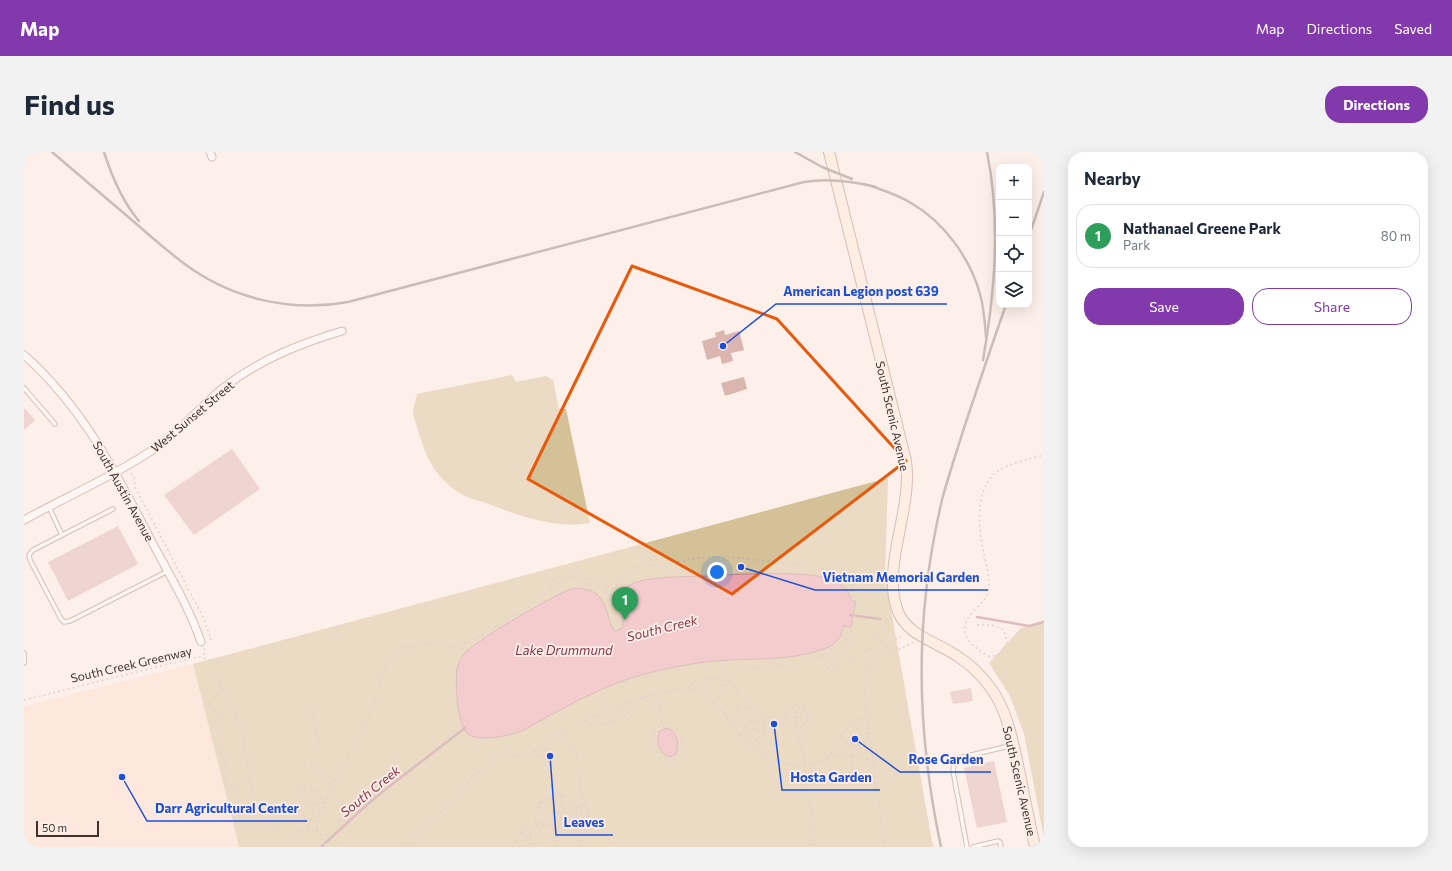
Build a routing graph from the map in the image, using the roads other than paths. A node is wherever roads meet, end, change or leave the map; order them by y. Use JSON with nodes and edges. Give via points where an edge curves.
{"nodes":[{"id":1,"x":829,"y":152,"type":"edge"},
{"id":2,"x":342,"y":331,"type":"dead end"},
{"id":3,"x":24,"y":355,"type":"edge"},
{"id":4,"x":24,"y":388,"type":"edge"},
{"id":5,"x":54,"y":424,"type":"dead end"},
{"id":6,"x":115,"y":472,"type":"junction"},
{"id":7,"x":48,"y":507,"type":"junction"},
{"id":8,"x":113,"y":509,"type":"dead end"},
{"id":9,"x":24,"y":520,"type":"edge"},
{"id":10,"x":62,"y":535,"type":"junction"},
{"id":11,"x":168,"y":571,"type":"junction"},
{"id":12,"x":201,"y":642,"type":"road end"},
{"id":13,"x":24,"y":653,"type":"edge"},
{"id":14,"x":24,"y":661,"type":"edge"},
{"id":15,"x":1014,"y":745,"type":"junction"},
{"id":16,"x":967,"y":847,"type":"edge"},
{"id":17,"x":973,"y":847,"type":"edge"},
{"id":18,"x":1001,"y":847,"type":"edge"},
{"id":19,"x":1035,"y":847,"type":"edge"}],
"edges":[{"from":1,"to":15,"type":"main road","name":"South Scenic Avenue","via":[[907,469],[905,506],[893,580],[897,609],[902,620],[913,632],[960,657],[991,688]]},
{"from":2,"to":6,"type":"street","name":"West Sunset Street","via":[[288,349],[257,365],[222,389],[159,446]]},
{"from":3,"to":6,"type":"street","name":"South Austin Avenue","via":[[67,400]]},
{"from":4,"to":5,"type":"lane"},
{"from":6,"to":7,"type":"street","name":"West Sunset Street"},
{"from":6,"to":11,"type":"street","name":"South Austin Avenue"},
{"from":7,"to":9,"type":"street","name":"West Sunset Street"},
{"from":7,"to":10,"type":"lane"},
{"from":8,"to":10,"type":"lane"},
{"from":10,"to":11,"type":"lane","via":[[33,550],[29,555],[60,619],[64,622]]},
{"from":11,"to":12,"type":"street","name":"South Austin Avenue"},
{"from":13,"to":14,"type":"lane"},
{"from":15,"to":16,"type":"lane","via":[[959,758],[953,767]]},
{"from":15,"to":19,"type":"main road","name":"South Scenic Avenue"},
{"from":17,"to":18,"type":"lane","via":[[998,841]]}]}
